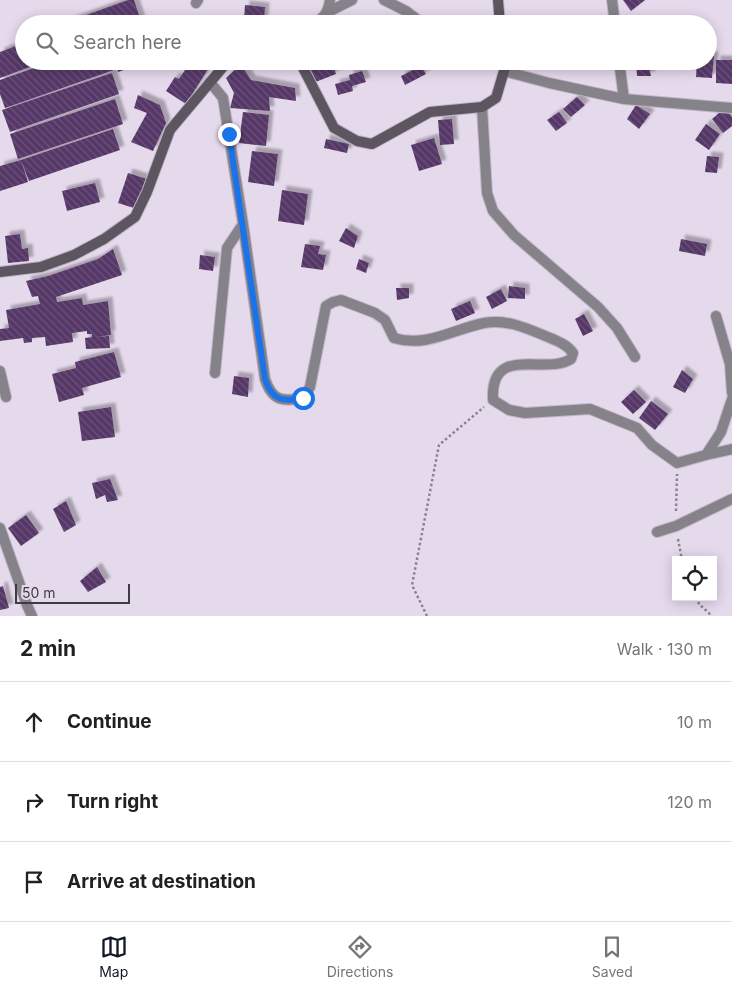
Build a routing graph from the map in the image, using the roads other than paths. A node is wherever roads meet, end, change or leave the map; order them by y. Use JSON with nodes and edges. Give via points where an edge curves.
{"nodes":[{"id":1,"x":330,"y":0,"type":"edge"},
{"id":2,"x":352,"y":0,"type":"edge"},
{"id":3,"x":384,"y":0,"type":"edge"},
{"id":4,"x":498,"y":0,"type":"edge"},
{"id":5,"x":612,"y":0,"type":"edge"},
{"id":6,"x":328,"y":12,"type":"junction"},
{"id":7,"x":325,"y":15,"type":"edge"},
{"id":8,"x":411,"y":15,"type":"edge"},
{"id":9,"x":499,"y":15,"type":"edge"},
{"id":10,"x":614,"y":15,"type":"edge"},
{"id":11,"x":220,"y":70,"type":"edge"},
{"id":12,"x":304,"y":70,"type":"edge"},
{"id":13,"x":503,"y":70,"type":"edge"},
{"id":14,"x":515,"y":70,"type":"edge"},
{"id":15,"x":621,"y":70,"type":"edge"},
{"id":16,"x":210,"y":82,"type":"junction"},
{"id":17,"x":624,"y":98,"type":"junction"},
{"id":18,"x":482,"y":107,"type":"junction"},
{"id":19,"x":732,"y":108,"type":"edge"},
{"id":20,"x":243,"y":224,"type":"junction"},
{"id":21,"x":0,"y":272,"type":"edge"},
{"id":22,"x":716,"y":316,"type":"dead end"},
{"id":23,"x":635,"y":357,"type":"dead end"},
{"id":24,"x":0,"y":371,"type":"edge"},
{"id":25,"x":215,"y":373,"type":"dead end"},
{"id":26,"x":732,"y":393,"type":"edge"},
{"id":27,"x":6,"y":397,"type":"dead end"},
{"id":28,"x":732,"y":398,"type":"edge"},
{"id":29,"x":732,"y":449,"type":"edge"},
{"id":30,"x":706,"y":455,"type":"junction"},
{"id":31,"x":732,"y":499,"type":"edge"},
{"id":32,"x":0,"y":528,"type":"edge"},
{"id":33,"x":657,"y":532,"type":"dead end"},
{"id":34,"x":32,"y":616,"type":"edge"}],
"edges":[{"from":1,"to":6,"type":"street"},
{"from":2,"to":6,"type":"street"},
{"from":3,"to":8,"type":"street"},
{"from":4,"to":9,"type":"street"},
{"from":5,"to":10,"type":"street"},
{"from":6,"to":7,"type":"street"},
{"from":11,"to":16,"type":"street"},
{"from":12,"to":18,"type":"street","via":[[334,128],[357,141],[372,144],[430,112]]},
{"from":13,"to":18,"type":"street","via":[[496,98]]},
{"from":14,"to":17,"type":"street","via":[[549,83]]},
{"from":15,"to":17,"type":"street"},
{"from":16,"to":20,"type":"street","via":[[223,98]]},
{"from":16,"to":21,"type":"street","via":[[170,130],[135,217],[74,255],[40,267]]},
{"from":17,"to":19,"type":"street"},
{"from":18,"to":23,"type":"street","via":[[487,193],[493,211],[514,235],[598,307],[617,328]]},
{"from":20,"to":25,"type":"street","via":[[227,248]]},
{"from":20,"to":30,"type":"street","via":[[265,379],[269,390],[278,398],[303,398],[310,387],[326,306],[341,300],[376,313],[385,320],[394,338],[403,341],[433,339],[485,323],[506,322],[523,326],[568,347],[573,353],[571,359],[564,364],[514,364],[500,372],[492,386],[493,400],[508,410],[525,413],[590,409],[636,428],[652,445],[677,463]]},
{"from":22,"to":26,"type":"street","via":[[730,364]]},
{"from":24,"to":27,"type":"street"},
{"from":28,"to":30,"type":"street","via":[[720,432]]},
{"from":29,"to":30,"type":"street"},
{"from":31,"to":33,"type":"street"},
{"from":32,"to":34,"type":"street"}]}
